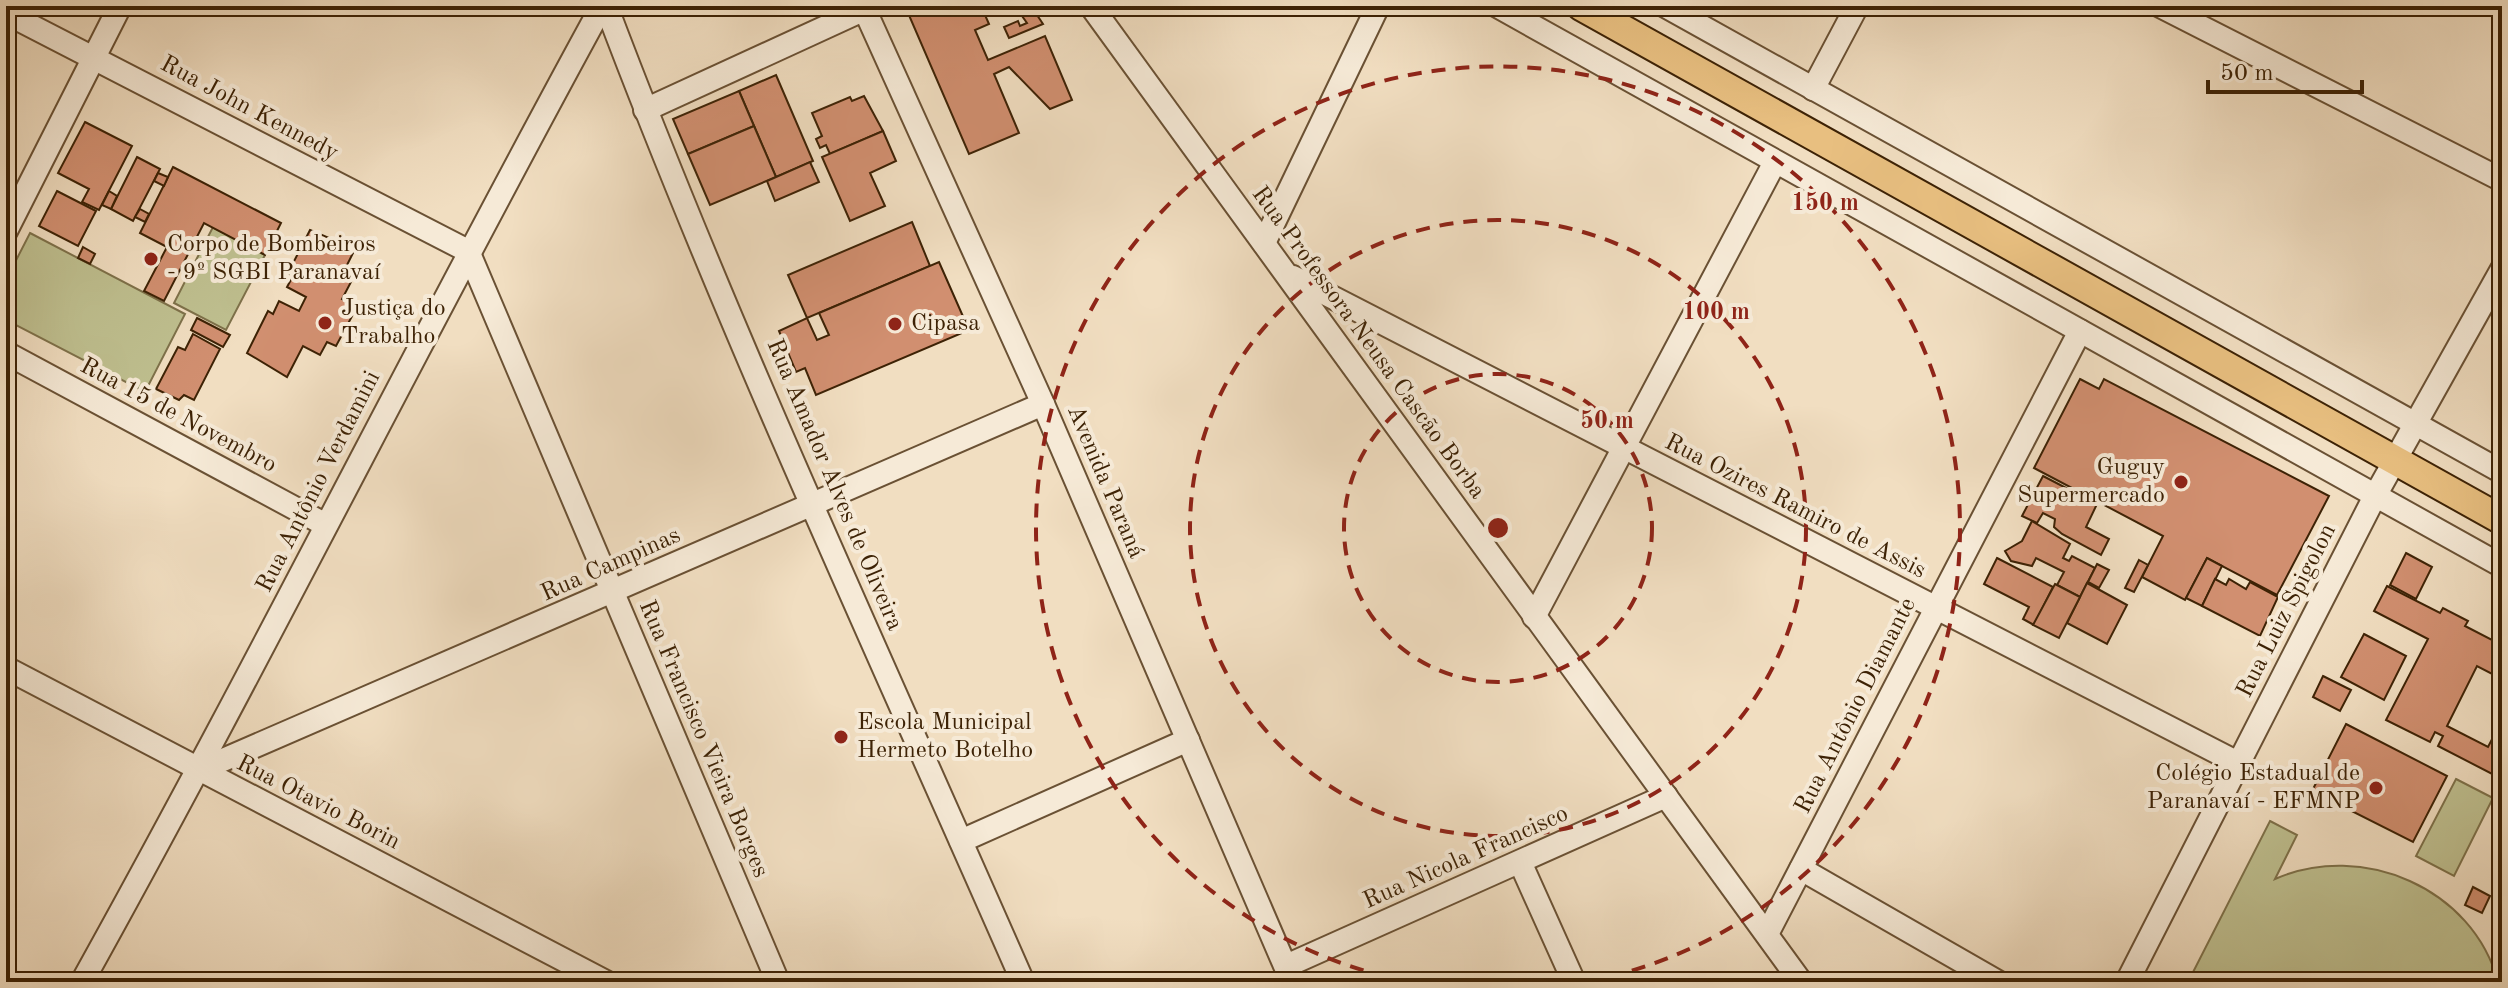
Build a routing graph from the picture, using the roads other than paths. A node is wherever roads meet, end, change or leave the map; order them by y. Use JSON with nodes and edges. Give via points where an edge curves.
{"nodes":[{"id":1,"x":120,"y":6,"type":"edge"},
{"id":2,"x":604,"y":6,"type":"edge"},
{"id":3,"x":1091,"y":6,"type":"edge"},
{"id":4,"x":1378,"y":6,"type":"edge"},
{"id":5,"x":1497,"y":6,"type":"edge"},
{"id":6,"x":1581,"y":6,"type":"edge"},
{"id":7,"x":1665,"y":6,"type":"edge"},
{"id":8,"x":1857,"y":6,"type":"edge"},
{"id":9,"x":2160,"y":6,"type":"edge"},
{"id":10,"x":864,"y":8,"type":"edge"},
{"id":11,"x":6,"y":13,"type":"edge"},
{"id":12,"x":94,"y":57,"type":"junction"},
{"id":13,"x":1813,"y":89,"type":"junction"},
{"id":14,"x":645,"y":110,"type":"junction"},
{"id":15,"x":1775,"y":162,"type":"junction"},
{"id":16,"x":2502,"y":180,"type":"edge"},
{"id":17,"x":6,"y":231,"type":"edge"},
{"id":18,"x":1264,"y":243,"type":"junction"},
{"id":19,"x":468,"y":251,"type":"junction"},
{"id":20,"x":2502,"y":269,"type":"edge"},
{"id":21,"x":1286,"y":274,"type":"junction"},
{"id":22,"x":2080,"y":331,"type":"junction"},
{"id":23,"x":6,"y":353,"type":"edge"},
{"id":24,"x":1043,"y":404,"type":"junction"},
{"id":25,"x":2414,"y":423,"type":"junction"},
{"id":26,"x":1624,"y":448,"type":"junction"},
{"id":27,"x":2395,"y":460,"type":"junction"},
{"id":28,"x":2502,"y":472,"type":"edge"},
{"id":29,"x":2375,"y":496,"type":"junction"},
{"id":30,"x":813,"y":503,"type":"junction"},
{"id":31,"x":2502,"y":520,"type":"edge"},
{"id":32,"x":326,"y":525,"type":"junction"},
{"id":33,"x":2502,"y":566,"type":"edge"},
{"id":34,"x":613,"y":594,"type":"junction"},
{"id":35,"x":1936,"y":608,"type":"junction"},
{"id":36,"x":1534,"y":617,"type":"junction"},
{"id":37,"x":6,"y":668,"type":"edge"},
{"id":38,"x":1188,"y":740,"type":"junction"},
{"id":39,"x":2238,"y":763,"type":"junction"},
{"id":40,"x":200,"y":770,"type":"junction"},
{"id":41,"x":1666,"y":796,"type":"junction"},
{"id":42,"x":961,"y":841,"type":"junction"},
{"id":43,"x":1520,"y":862,"type":"junction"},
{"id":44,"x":1801,"y":869,"type":"junction"},
{"id":45,"x":1767,"y":934,"type":"junction"},
{"id":46,"x":1289,"y":974,"type":"edge"},
{"id":47,"x":603,"y":981,"type":"edge"},
{"id":48,"x":82,"y":982,"type":"edge"},
{"id":49,"x":778,"y":982,"type":"edge"},
{"id":50,"x":1023,"y":982,"type":"edge"},
{"id":51,"x":1574,"y":982,"type":"edge"},
{"id":52,"x":1801,"y":982,"type":"edge"},
{"id":53,"x":1998,"y":982,"type":"edge"},
{"id":54,"x":2127,"y":982,"type":"edge"}],
"edges":[{"from":1,"to":12,"type":"street"},
{"from":2,"to":14,"type":"street","name":"Rua Amador Alves de Oliveira"},
{"from":2,"to":19,"type":"street","name":"Rua Antônio Verdamini"},
{"from":3,"to":18,"type":"street","name":"Rua Professora Neusa Cascão Borba"},
{"from":4,"to":18,"type":"street"},
{"from":5,"to":15,"type":"street"},
{"from":6,"to":27,"type":"main road"},
{"from":7,"to":13,"type":"street"},
{"from":8,"to":13,"type":"street"},
{"from":9,"to":16,"type":"street"},
{"from":10,"to":14,"type":"street"},
{"from":10,"to":24,"type":"street","name":"Avenida Paraná"},
{"from":11,"to":12,"type":"street","name":"Rua John Kennedy"},
{"from":12,"to":17,"type":"street"},
{"from":12,"to":19,"type":"street","name":"Rua John Kennedy"},
{"from":13,"to":25,"type":"street"},
{"from":14,"to":30,"type":"street","name":"Rua Amador Alves de Oliveira"},
{"from":15,"to":22,"type":"street"},
{"from":15,"to":26,"type":"street"},
{"from":18,"to":21,"type":"street","name":"Rua Professora Neusa Cascão Borba"},
{"from":19,"to":32,"type":"street","name":"Rua Antônio Verdamini"},
{"from":19,"to":34,"type":"street","name":"Rua Francisco Vieira Borges"},
{"from":20,"to":25,"type":"street","name":"Rua Luiz Spigolon"},
{"from":21,"to":26,"type":"street","name":"Rua Ozires Ramiro de Assis"},
{"from":21,"to":36,"type":"street","name":"Rua Professora Neusa Cascão Borba"},
{"from":22,"to":29,"type":"street"},
{"from":22,"to":35,"type":"street","name":"Rua Antônio Diamante"},
{"from":23,"to":32,"type":"street","name":"Rua 15 de Novembro"},
{"from":24,"to":30,"type":"street","name":"Rua Campinas"},
{"from":24,"to":38,"type":"street","name":"Avenida Paraná"},
{"from":25,"to":27,"type":"street","name":"Rua Luiz Spigolon"},
{"from":25,"to":28,"type":"street"},
{"from":26,"to":35,"type":"street","name":"Rua Ozires Ramiro de Assis"},
{"from":26,"to":36,"type":"street"},
{"from":27,"to":29,"type":"street","name":"Rua Luiz Spigolon"},
{"from":27,"to":31,"type":"main road"},
{"from":29,"to":33,"type":"street"},
{"from":29,"to":39,"type":"street","name":"Rua Luiz Spigolon"},
{"from":30,"to":34,"type":"street","name":"Rua Campinas"},
{"from":30,"to":42,"type":"street","name":"Rua Amador Alves de Oliveira"},
{"from":32,"to":40,"type":"street","name":"Rua Antônio Verdamini"},
{"from":34,"to":40,"type":"street","name":"Rua Campinas"},
{"from":34,"to":49,"type":"street","name":"Rua Francisco Vieira Borges"},
{"from":35,"to":39,"type":"street","name":"Rua Ozires Ramiro de Assis"},
{"from":35,"to":44,"type":"street","name":"Rua Antônio Diamante"},
{"from":36,"to":41,"type":"street","name":"Rua Professora Neusa Cascão Borba"},
{"from":37,"to":40,"type":"street","name":"Rua Otavio Borin"},
{"from":38,"to":42,"type":"street"},
{"from":38,"to":46,"type":"street","name":"Avenida Paraná"},
{"from":39,"to":54,"type":"street","name":"Rua Luiz Spigolon"},
{"from":40,"to":47,"type":"street","name":"Rua Otavio Borin"},
{"from":40,"to":48,"type":"street","name":"Rua Antônio Verdamini"},
{"from":41,"to":43,"type":"street","name":"Rua Nicola Francisco"},
{"from":41,"to":45,"type":"street","name":"Rua Professora Neusa Cascão Borba"},
{"from":42,"to":50,"type":"street","name":"Rua Amador Alves de Oliveira"},
{"from":43,"to":46,"type":"street","name":"Rua Nicola Francisco"},
{"from":43,"to":51,"type":"street"},
{"from":44,"to":45,"type":"street","name":"Rua Antônio Diamante"},
{"from":44,"to":53,"type":"street"},
{"from":45,"to":52,"type":"street","name":"Rua Professora Neusa Cascão Borba"}]}
